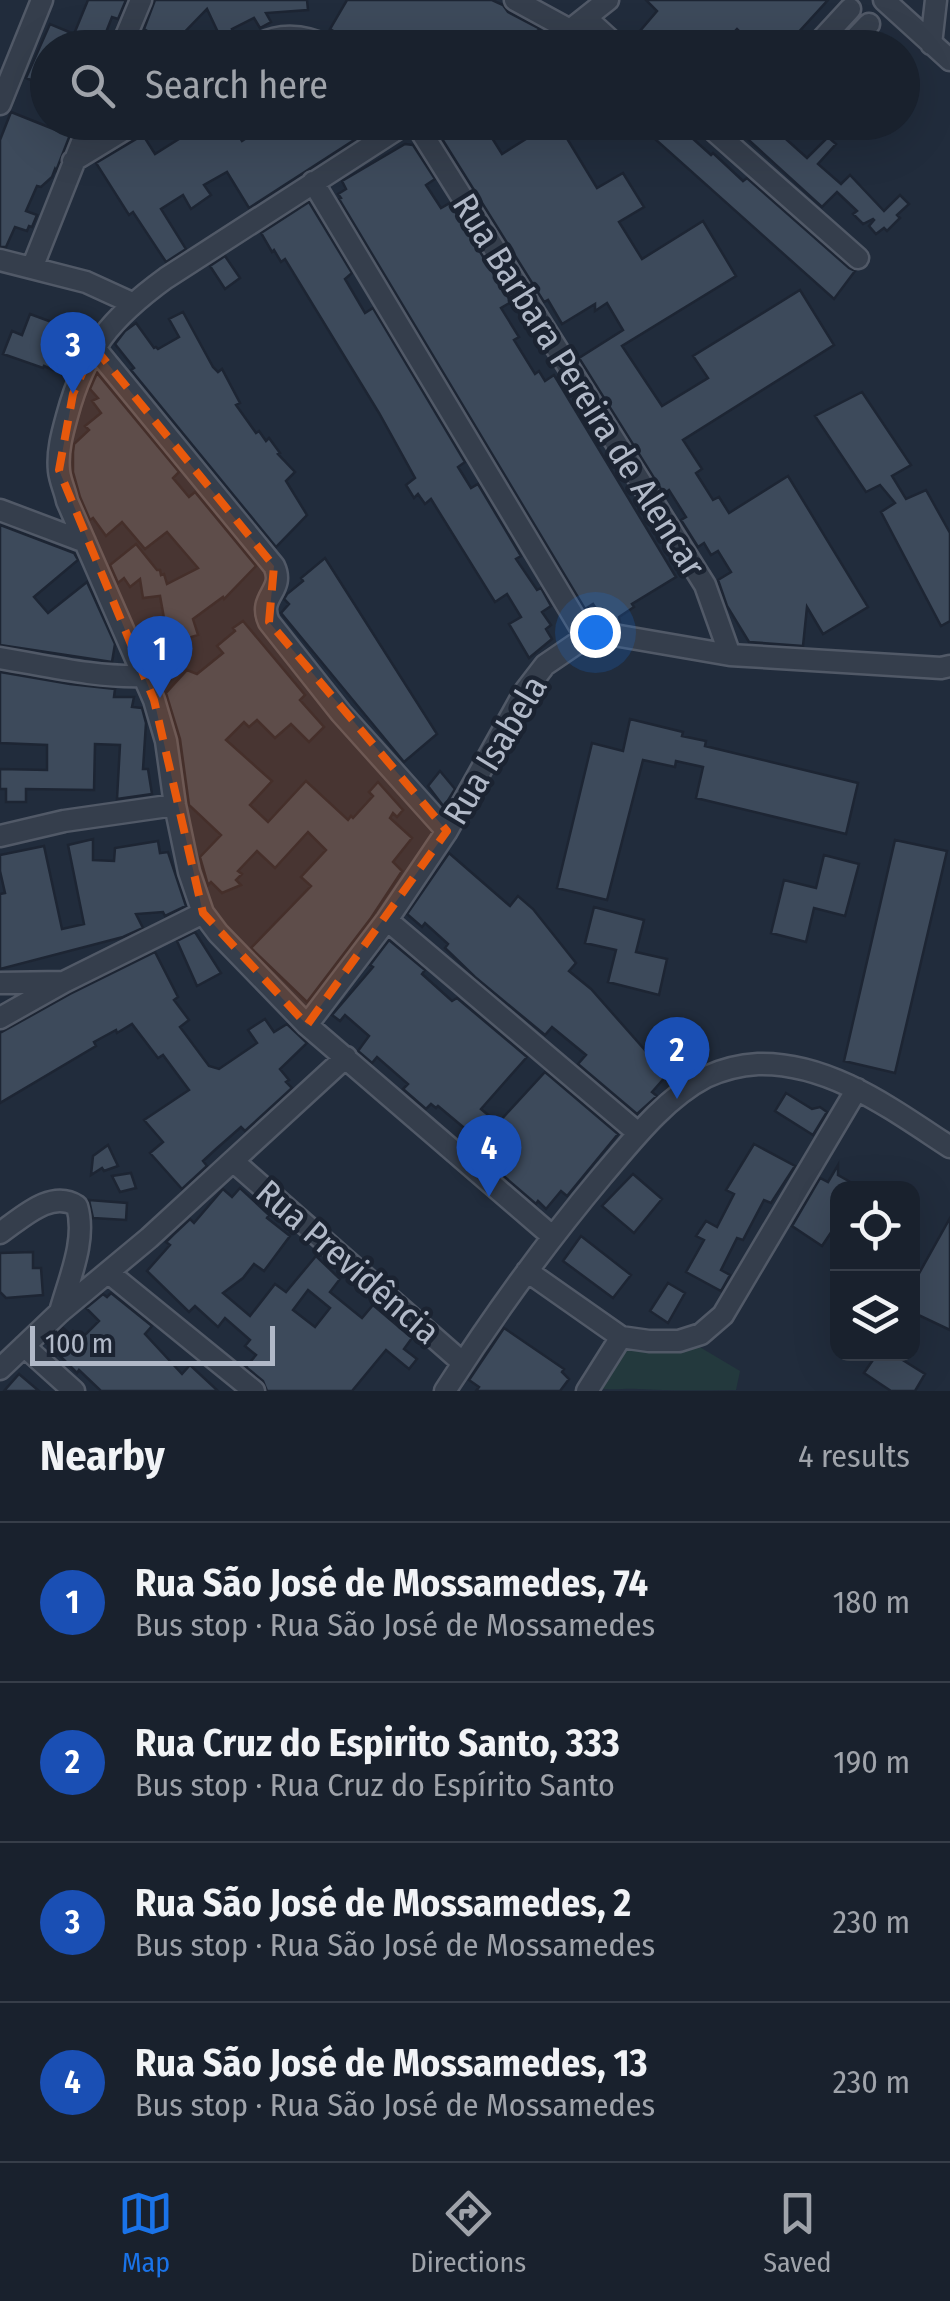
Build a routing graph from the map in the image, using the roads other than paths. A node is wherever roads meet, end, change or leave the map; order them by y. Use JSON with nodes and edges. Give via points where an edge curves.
{"nodes":[{"id":1,"x":42,"y":0,"type":"edge"},
{"id":2,"x":141,"y":0,"type":"edge"},
{"id":3,"x":514,"y":0,"type":"edge"},
{"id":4,"x":608,"y":0,"type":"edge"},
{"id":5,"x":884,"y":0,"type":"edge"},
{"id":6,"x":936,"y":0,"type":"edge"},
{"id":7,"x":850,"y":9,"type":"dead end"},
{"id":8,"x":578,"y":24,"type":"junction"},
{"id":9,"x":870,"y":24,"type":"dead end"},
{"id":10,"x":128,"y":30,"type":"edge"},
{"id":11,"x":568,"y":30,"type":"edge"},
{"id":12,"x":588,"y":30,"type":"edge"},
{"id":13,"x":831,"y":30,"type":"edge"},
{"id":14,"x":864,"y":30,"type":"edge"},
{"id":15,"x":917,"y":30,"type":"edge"},
{"id":16,"x":920,"y":33,"type":"edge"},
{"id":17,"x":932,"y":44,"type":"junction"},
{"id":18,"x":950,"y":60,"type":"edge"},
{"id":19,"x":5,"y":78,"type":"edge"},
{"id":20,"x":0,"y":104,"type":"edge"},
{"id":21,"x":83,"y":140,"type":"edge"},
{"id":22,"x":109,"y":140,"type":"edge"},
{"id":23,"x":382,"y":140,"type":"edge"},
{"id":24,"x":422,"y":140,"type":"edge"},
{"id":25,"x":724,"y":140,"type":"edge"},
{"id":26,"x":74,"y":162,"type":"junction"},
{"id":27,"x":313,"y":182,"type":"junction"},
{"id":28,"x":858,"y":258,"type":"dead end"},
{"id":29,"x":0,"y":260,"type":"edge"},
{"id":30,"x":32,"y":268,"type":"junction"},
{"id":31,"x":132,"y":303,"type":"junction"},
{"id":32,"x":94,"y":347,"type":"junction"},
{"id":33,"x":0,"y":510,"type":"edge"},
{"id":34,"x":85,"y":542,"type":"junction"},
{"id":35,"x":586,"y":636,"type":"junction"},
{"id":36,"x":730,"y":654,"type":"junction"},
{"id":37,"x":0,"y":658,"type":"edge"},
{"id":38,"x":950,"y":666,"type":"edge"},
{"id":39,"x":146,"y":676,"type":"junction"},
{"id":40,"x":176,"y":806,"type":"junction"},
{"id":41,"x":446,"y":830,"type":"junction"},
{"id":42,"x":0,"y":836,"type":"edge"},
{"id":43,"x":203,"y":913,"type":"junction"},
{"id":44,"x":387,"y":920,"type":"junction"},
{"id":45,"x":64,"y":982,"type":"junction"},
{"id":46,"x":0,"y":983,"type":"edge"},
{"id":47,"x":0,"y":1018,"type":"edge"},
{"id":48,"x":307,"y":1025,"type":"junction"},
{"id":49,"x":346,"y":1057,"type":"junction"},
{"id":50,"x":857,"y":1089,"type":"junction"},
{"id":51,"x":638,"y":1133,"type":"junction"},
{"id":52,"x":950,"y":1147,"type":"edge"},
{"id":53,"x":233,"y":1162,"type":"junction"},
{"id":54,"x":0,"y":1233,"type":"edge"},
{"id":55,"x":552,"y":1236,"type":"junction"},
{"id":56,"x":527,"y":1271,"type":"junction"},
{"id":57,"x":109,"y":1273,"type":"junction"},
{"id":58,"x":60,"y":1312,"type":"junction"},
{"id":59,"x":621,"y":1336,"type":"junction"},
{"id":60,"x":24,"y":1346,"type":"junction"},
{"id":61,"x":463,"y":1364,"type":"junction"},
{"id":62,"x":0,"y":1369,"type":"edge"},
{"id":63,"x":74,"y":1391,"type":"edge"},
{"id":64,"x":254,"y":1391,"type":"edge"},
{"id":65,"x":445,"y":1391,"type":"edge"},
{"id":66,"x":587,"y":1391,"type":"edge"}],
"edges":[{"from":1,"to":19,"type":"street"},
{"from":2,"to":10,"type":"street"},
{"from":3,"to":8,"type":"street"},
{"from":4,"to":8,"type":"street"},
{"from":5,"to":15,"type":"street"},
{"from":6,"to":17,"type":"street"},
{"from":7,"to":13,"type":"street"},
{"from":8,"to":11,"type":"street"},
{"from":8,"to":12,"type":"street"},
{"from":9,"to":14,"type":"street"},
{"from":16,"to":17,"type":"street"},
{"from":17,"to":18,"type":"street"},
{"from":19,"to":20,"type":"street"},
{"from":21,"to":26,"type":"street"},
{"from":22,"to":26,"type":"street"},
{"from":23,"to":27,"type":"street"},
{"from":24,"to":36,"type":"street","name":"Rua Barbara Pereira de Alencar","via":[[705,584]]},
{"from":25,"to":28,"type":"street"},
{"from":26,"to":30,"type":"street"},
{"from":27,"to":31,"type":"street"},
{"from":27,"to":35,"type":"street"},
{"from":29,"to":30,"type":"street"},
{"from":30,"to":31,"type":"street"},
{"from":31,"to":32,"type":"street"},
{"from":32,"to":34,"type":"street","via":[[60,441],[59,470]]},
{"from":32,"to":41,"type":"street","via":[[274,566],[277,586],[265,604],[268,622]]},
{"from":33,"to":34,"type":"street"},
{"from":34,"to":39,"type":"street"},
{"from":35,"to":36,"type":"street"},
{"from":35,"to":41,"type":"street","name":"Rua Isabela","via":[[545,666],[525,691]]},
{"from":36,"to":38,"type":"street"},
{"from":37,"to":39,"type":"street"},
{"from":39,"to":40,"type":"street"},
{"from":40,"to":42,"type":"street"},
{"from":40,"to":43,"type":"street"},
{"from":41,"to":44,"type":"street","name":"Rua Isabela"},
{"from":43,"to":45,"type":"street"},
{"from":43,"to":48,"type":"street"},
{"from":44,"to":48,"type":"street","name":"Rua Isabela"},
{"from":44,"to":51,"type":"street"},
{"from":45,"to":46,"type":"street"},
{"from":45,"to":47,"type":"street"},
{"from":48,"to":49,"type":"street"},
{"from":49,"to":53,"type":"street"},
{"from":49,"to":55,"type":"street"},
{"from":50,"to":51,"type":"street","via":[[792,1067],[739,1066],[707,1077]]},
{"from":50,"to":52,"type":"street"},
{"from":50,"to":59,"type":"street","via":[[723,1315],[701,1334],[679,1341]]},
{"from":51,"to":55,"type":"street"},
{"from":53,"to":57,"type":"street"},
{"from":53,"to":61,"type":"street","name":"Rua Previdência"},
{"from":54,"to":58,"type":"street","via":[[50,1202],[78,1206],[79,1242]]},
{"from":55,"to":56,"type":"street"},
{"from":56,"to":59,"type":"street"},
{"from":56,"to":61,"type":"street"},
{"from":57,"to":58,"type":"street"},
{"from":57,"to":64,"type":"street"},
{"from":58,"to":60,"type":"street"},
{"from":59,"to":66,"type":"street"},
{"from":60,"to":62,"type":"street"},
{"from":60,"to":63,"type":"street"},
{"from":61,"to":65,"type":"street"}]}
